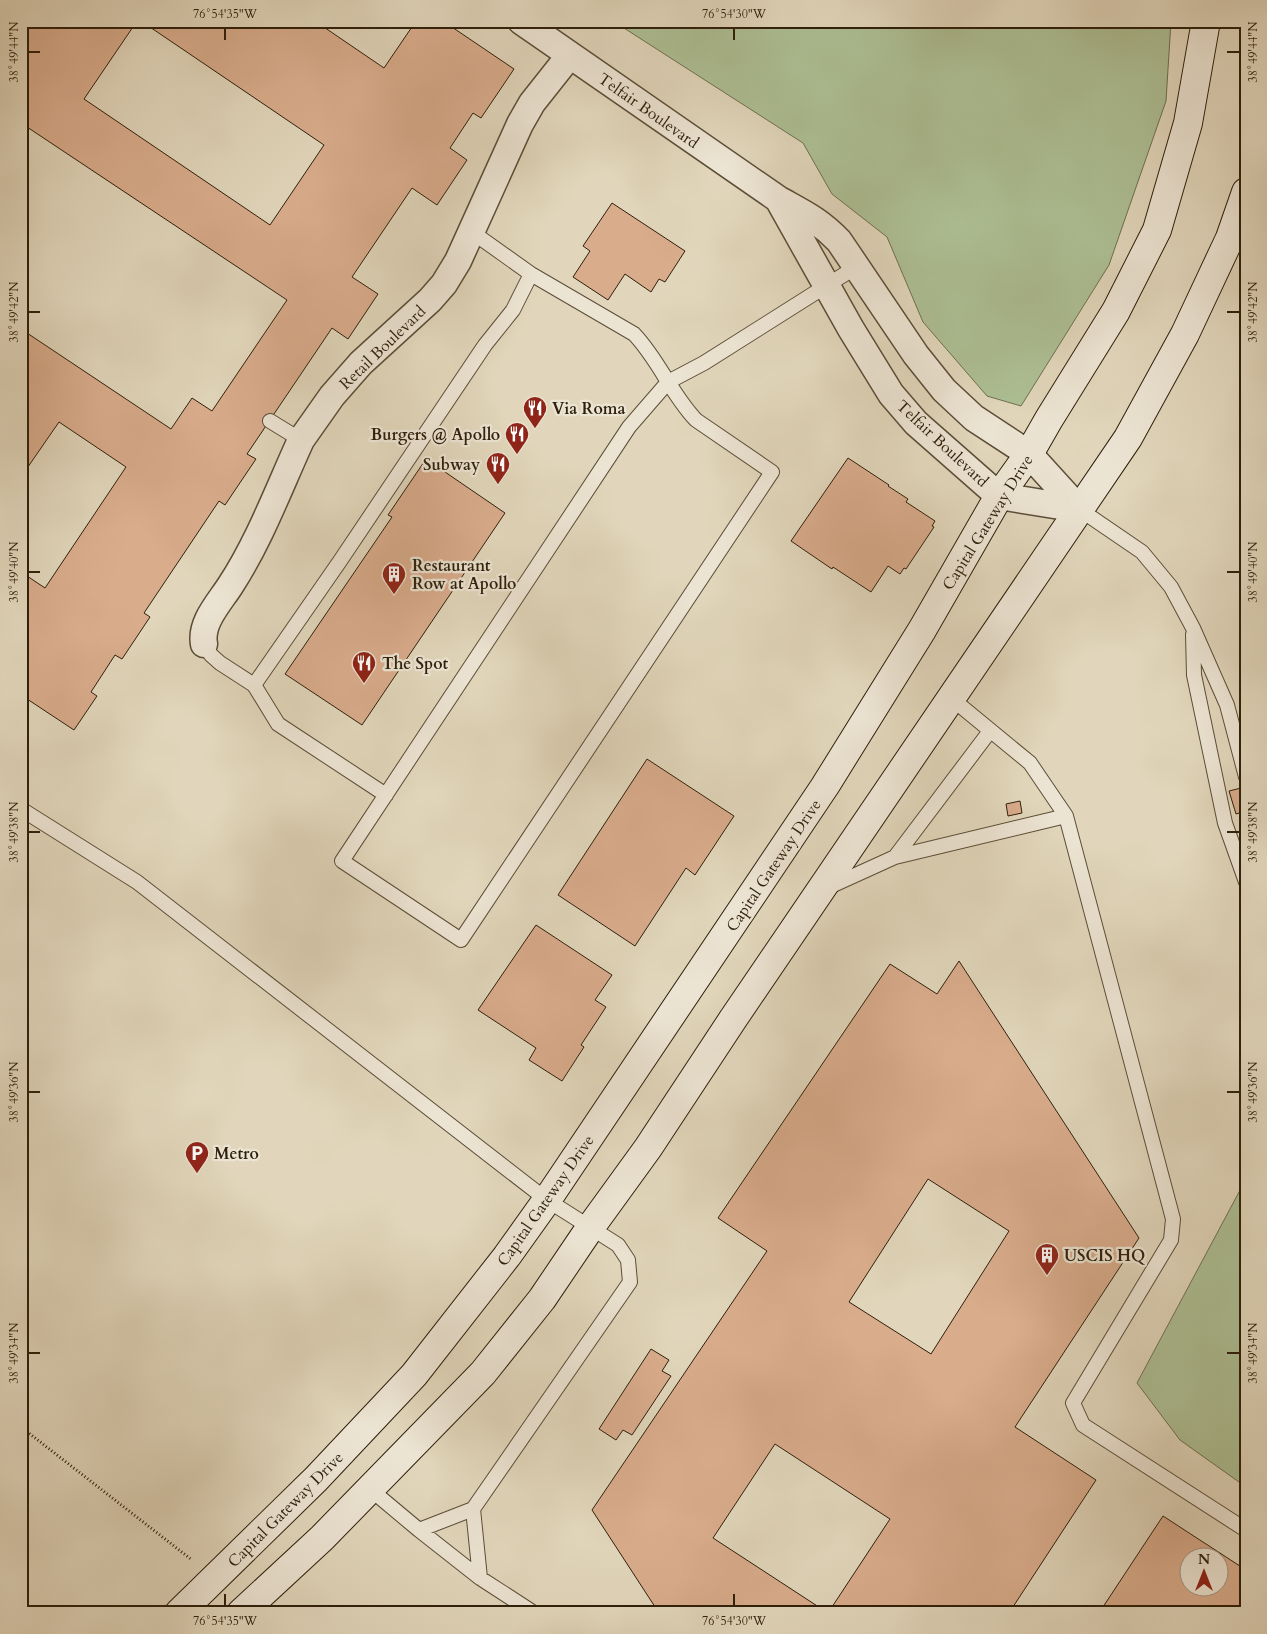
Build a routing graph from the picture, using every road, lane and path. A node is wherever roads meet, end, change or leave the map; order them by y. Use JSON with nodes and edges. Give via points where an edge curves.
{"nodes":[{"id":1,"x":521,"y":21,"type":"edge"},
{"id":2,"x":1206,"y":21,"type":"edge"},
{"id":3,"x":570,"y":55,"type":"junction"},
{"id":4,"x":1246,"y":192,"type":"edge"},
{"id":5,"x":778,"y":200,"type":"junction"},
{"id":6,"x":472,"y":232,"type":"junction"},
{"id":7,"x":856,"y":267,"type":"junction"},
{"id":8,"x":531,"y":274,"type":"junction"},
{"id":9,"x":827,"y":287,"type":"junction"},
{"id":10,"x":668,"y":382,"type":"junction"},
{"id":11,"x":270,"y":421,"type":"dead end"},
{"id":12,"x":301,"y":440,"type":"junction"},
{"id":13,"x":1029,"y":454,"type":"junction"},
{"id":14,"x":999,"y":496,"type":"junction"},
{"id":15,"x":1080,"y":509,"type":"junction"},
{"id":16,"x":1193,"y":628,"type":"junction"},
{"id":17,"x":204,"y":644,"type":"joint"},
{"id":18,"x":254,"y":685,"type":"junction"},
{"id":19,"x":951,"y":698,"type":"junction"},
{"id":20,"x":990,"y":731,"type":"junction"},
{"id":21,"x":1246,"y":777,"type":"edge"},
{"id":22,"x":386,"y":795,"type":"junction"},
{"id":23,"x":21,"y":809,"type":"edge"},
{"id":24,"x":1066,"y":816,"type":"junction"},
{"id":25,"x":895,"y":857,"type":"junction"},
{"id":26,"x":1246,"y":882,"type":"edge"},
{"id":27,"x":822,"y":890,"type":"junction"},
{"id":28,"x":547,"y":1200,"type":"junction"},
{"id":29,"x":590,"y":1228,"type":"junction"},
{"id":30,"x":21,"y":1427,"type":"edge"},
{"id":31,"x":370,"y":1489,"type":"junction"},
{"id":32,"x":473,"y":1509,"type":"junction"},
{"id":33,"x":419,"y":1530,"type":"junction"},
{"id":34,"x":1246,"y":1530,"type":"edge"},
{"id":35,"x":215,"y":1578,"type":"junction"},
{"id":36,"x":480,"y":1578,"type":"junction"},
{"id":37,"x":187,"y":1606,"type":"edge"},
{"id":38,"x":241,"y":1613,"type":"edge"},
{"id":39,"x":534,"y":1613,"type":"edge"}],
"edges":[{"from":1,"to":3,"type":"street","name":"Telfair Boulevard"},
{"from":2,"to":13,"type":"street","name":"Capital Gateway Drive","via":[[1188,123],[1157,230],[1116,312]]},
{"from":3,"to":5,"type":"street","name":"Telfair Boulevard"},
{"from":3,"to":6,"type":"street","name":"Retail Boulevard","via":[[520,124]]},
{"from":4,"to":15,"type":"street","via":[[1230,238],[1185,334],[1128,438]]},
{"from":5,"to":7,"type":"street","name":"Telfair Boulevard","via":[[826,227]]},
{"from":5,"to":9,"type":"street","name":"Telfair Boulevard"},
{"from":6,"to":8,"type":"lane"},
{"from":6,"to":12,"type":"street","name":"Retail Boulevard","via":[[444,284],[361,363],[332,396]]},
{"from":7,"to":9,"type":"lane"},
{"from":7,"to":13,"type":"street","name":"Telfair Boulevard","via":[[944,390],[974,418]]},
{"from":8,"to":10,"type":"lane","via":[[634,334],[647,348]]},
{"from":8,"to":18,"type":"lane","via":[[513,310]]},
{"from":9,"to":10,"type":"lane"},
{"from":9,"to":14,"type":"street","name":"Telfair Boulevard","via":[[892,394],[916,423]]},
{"from":10,"to":22,"type":"lane","via":[[629,427]]},
{"from":10,"to":22,"type":"lane","via":[[696,420],[772,472],[461,940],[342,861]]},
{"from":11,"to":12,"type":"lane"},
{"from":12,"to":17,"type":"street","name":"Retail Boulevard","via":[[255,542],[210,617]]},
{"from":13,"to":14,"type":"street","name":"Capital Gateway Drive"},
{"from":13,"to":15,"type":"street","name":"Telfair Boulevard"},
{"from":14,"to":15,"type":"street","name":"Telfair Boulevard"},
{"from":14,"to":28,"type":"street","name":"Capital Gateway Drive","via":[[922,630],[825,786]]},
{"from":15,"to":16,"type":"lane","via":[[1142,552],[1171,587]]},
{"from":15,"to":19,"type":"street"},
{"from":16,"to":21,"type":"lane","via":[[1228,705]]},
{"from":16,"to":26,"type":"lane","via":[[1194,675],[1225,824]]},
{"from":17,"to":18,"type":"lane","via":[[220,663]]},
{"from":18,"to":22,"type":"lane","via":[[278,724]]},
{"from":19,"to":20,"type":"lane"},
{"from":19,"to":27,"type":"street"},
{"from":20,"to":24,"type":"lane","via":[[1030,762]]},
{"from":20,"to":25,"type":"lane"},
{"from":23,"to":28,"type":"lane","via":[[137,882]]},
{"from":24,"to":25,"type":"lane"},
{"from":24,"to":34,"type":"lane","via":[[1172,1219],[1171,1240],[1073,1403],[1083,1425]]},
{"from":25,"to":27,"type":"lane"},
{"from":27,"to":29,"type":"street","via":[[648,1148]]},
{"from":28,"to":29,"type":"lane"},
{"from":28,"to":35,"type":"street","name":"Capital Gateway Drive","via":[[414,1375],[316,1479]]},
{"from":29,"to":31,"type":"street","via":[[542,1299],[483,1373]]},
{"from":29,"to":32,"type":"lane","via":[[618,1245],[628,1260],[630,1282]]},
{"from":30,"to":35,"type":"path"},
{"from":31,"to":33,"type":"lane"},
{"from":31,"to":38,"type":"street"},
{"from":32,"to":33,"type":"lane"},
{"from":32,"to":36,"type":"lane"},
{"from":33,"to":36,"type":"lane"},
{"from":35,"to":37,"type":"street","name":"Capital Gateway Drive"},
{"from":36,"to":39,"type":"lane"}]}
